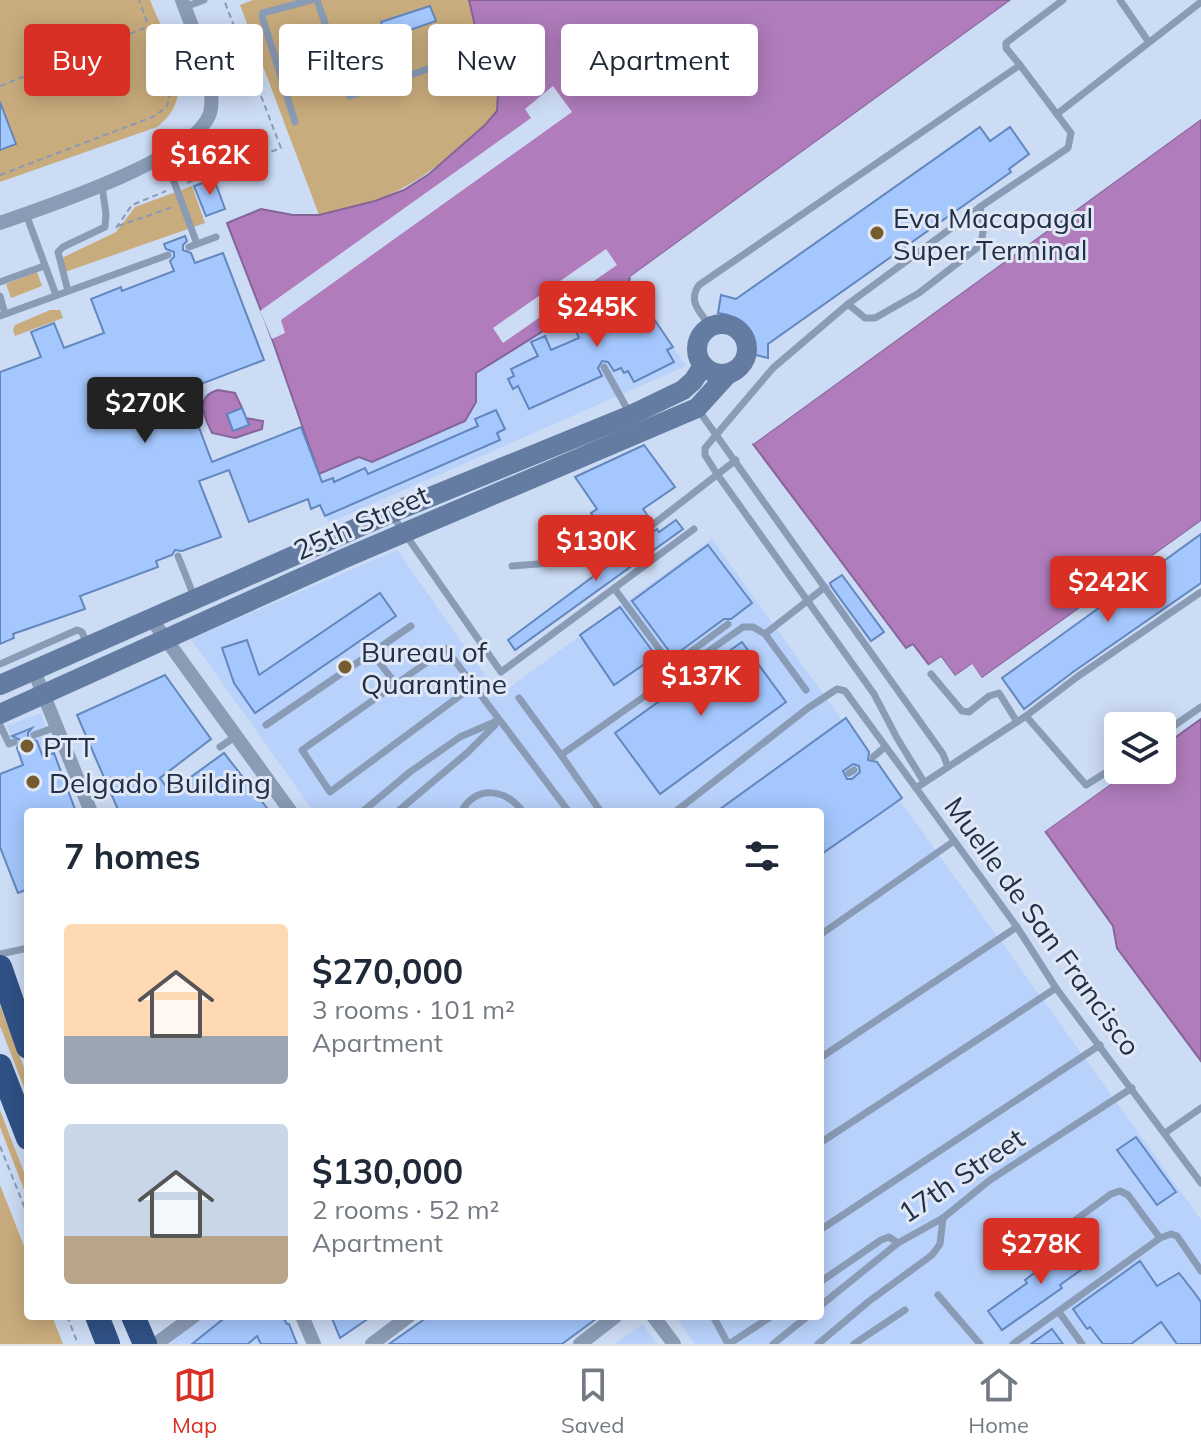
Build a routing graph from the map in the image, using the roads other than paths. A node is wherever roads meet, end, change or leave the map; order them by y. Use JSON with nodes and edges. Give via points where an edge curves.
{"nodes":[{"id":1,"x":204,"y":0,"type":"edge"},
{"id":2,"x":314,"y":0,"type":"edge"},
{"id":3,"x":1063,"y":0,"type":"edge"},
{"id":4,"x":1120,"y":0,"type":"edge"},
{"id":5,"x":1201,"y":2,"type":"edge"},
{"id":6,"x":183,"y":4,"type":"edge"},
{"id":7,"x":1148,"y":41,"type":"junction"},
{"id":8,"x":1020,"y":65,"type":"junction"},
{"id":9,"x":428,"y":69,"type":"edge"},
{"id":10,"x":1057,"y":114,"type":"junction"},
{"id":11,"x":295,"y":122,"type":"dead end"},
{"id":12,"x":165,"y":157,"type":"junction"},
{"id":13,"x":101,"y":184,"type":"junction"},
{"id":14,"x":980,"y":207,"type":"junction"},
{"id":15,"x":26,"y":214,"type":"junction"},
{"id":16,"x":0,"y":223,"type":"edge"},
{"id":17,"x":216,"y":237,"type":"dead end"},
{"id":18,"x":168,"y":255,"type":"dead end"},
{"id":19,"x":44,"y":266,"type":"junction"},
{"id":20,"x":0,"y":282,"type":"edge"},
{"id":21,"x":68,"y":291,"type":"junction"},
{"id":22,"x":56,"y":295,"type":"junction"},
{"id":23,"x":0,"y":296,"type":"edge"},
{"id":24,"x":848,"y":304,"type":"junction"},
{"id":25,"x":3,"y":315,"type":"edge"},
{"id":26,"x":711,"y":327,"type":"junction"},
{"id":27,"x":703,"y":366,"type":"junction"},
{"id":28,"x":604,"y":367,"type":"dead end"},
{"id":29,"x":736,"y":370,"type":"junction"},
{"id":30,"x":683,"y":390,"type":"junction"},
{"id":31,"x":697,"y":408,"type":"junction"},
{"id":32,"x":636,"y":424,"type":"junction"},
{"id":33,"x":715,"y":433,"type":"junction"},
{"id":34,"x":736,"y":460,"type":"junction"},
{"id":35,"x":717,"y":474,"type":"junction"},
{"id":36,"x":391,"y":513,"type":"junction"},
{"id":37,"x":694,"y":529,"type":"dead end"},
{"id":38,"x":403,"y":533,"type":"junction"},
{"id":39,"x":313,"y":548,"type":"junction"},
{"id":40,"x":178,"y":556,"type":"dead end"},
{"id":41,"x":512,"y":566,"type":"dead end"},
{"id":42,"x":323,"y":568,"type":"junction"},
{"id":43,"x":825,"y":587,"type":"junction"},
{"id":44,"x":614,"y":588,"type":"junction"},
{"id":45,"x":1201,"y":592,"type":"edge"},
{"id":46,"x":196,"y":601,"type":"junction"},
{"id":47,"x":807,"y":601,"type":"junction"},
{"id":48,"x":152,"y":620,"type":"junction"},
{"id":49,"x":728,"y":624,"type":"dead end"},
{"id":50,"x":411,"y":626,"type":"dead end"},
{"id":51,"x":765,"y":634,"type":"junction"},
{"id":52,"x":167,"y":640,"type":"junction"},
{"id":53,"x":88,"y":648,"type":"junction"},
{"id":54,"x":373,"y":654,"type":"junction"},
{"id":55,"x":0,"y":664,"type":"edge"},
{"id":56,"x":34,"y":671,"type":"junction"},
{"id":57,"x":931,"y":674,"type":"dead end"},
{"id":58,"x":395,"y":683,"type":"junction"},
{"id":59,"x":0,"y":685,"type":"edge"},
{"id":60,"x":473,"y":686,"type":"junction"},
{"id":61,"x":806,"y":690,"type":"dead end"},
{"id":62,"x":44,"y":696,"type":"junction"},
{"id":63,"x":519,"y":698,"type":"dead end"},
{"id":64,"x":1201,"y":707,"type":"edge"},
{"id":65,"x":0,"y":714,"type":"edge"},
{"id":66,"x":1026,"y":716,"type":"junction"},
{"id":67,"x":499,"y":720,"type":"junction"},
{"id":68,"x":1017,"y":722,"type":"junction"},
{"id":69,"x":1176,"y":724,"type":"edge"},
{"id":70,"x":0,"y":725,"type":"edge"},
{"id":71,"x":266,"y":725,"type":"dead end"},
{"id":72,"x":56,"y":727,"type":"junction"},
{"id":73,"x":34,"y":735,"type":"dead end"},
{"id":74,"x":236,"y":736,"type":"junction"},
{"id":75,"x":220,"y":747,"type":"dead end"},
{"id":76,"x":885,"y":747,"type":"junction"},
{"id":77,"x":0,"y":749,"type":"edge"},
{"id":78,"x":561,"y":755,"type":"junction"},
{"id":79,"x":873,"y":757,"type":"dead end"},
{"id":80,"x":948,"y":767,"type":"junction"},
{"id":81,"x":1104,"y":774,"type":"edge"},
{"id":82,"x":924,"y":782,"type":"junction"},
{"id":83,"x":916,"y":788,"type":"junction"},
{"id":84,"x":89,"y":808,"type":"edge"},
{"id":85,"x":288,"y":808,"type":"edge"},
{"id":86,"x":367,"y":808,"type":"edge"},
{"id":87,"x":402,"y":808,"type":"edge"},
{"id":88,"x":464,"y":808,"type":"edge"},
{"id":89,"x":519,"y":808,"type":"edge"},
{"id":90,"x":566,"y":808,"type":"edge"},
{"id":91,"x":598,"y":808,"type":"edge"},
{"id":92,"x":680,"y":808,"type":"edge"},
{"id":93,"x":954,"y":841,"type":"junction"},
{"id":94,"x":1017,"y":927,"type":"junction"},
{"id":95,"x":824,"y":932,"type":"edge"},
{"id":96,"x":24,"y":949,"type":"edge"},
{"id":97,"x":0,"y":954,"type":"edge"},
{"id":98,"x":0,"y":967,"type":"edge"},
{"id":99,"x":1056,"y":988,"type":"junction"},
{"id":100,"x":24,"y":1036,"type":"edge"},
{"id":101,"x":1100,"y":1045,"type":"junction"},
{"id":102,"x":824,"y":1055,"type":"edge"},
{"id":103,"x":0,"y":1066,"type":"edge"},
{"id":104,"x":1132,"y":1088,"type":"junction"},
{"id":105,"x":1201,"y":1108,"type":"edge"},
{"id":106,"x":24,"y":1128,"type":"edge"},
{"id":107,"x":1165,"y":1133,"type":"junction"},
{"id":108,"x":824,"y":1140,"type":"edge"},
{"id":109,"x":1201,"y":1183,"type":"edge"},
{"id":110,"x":943,"y":1218,"type":"junction"},
{"id":111,"x":824,"y":1227,"type":"edge"},
{"id":112,"x":1160,"y":1238,"type":"junction"},
{"id":113,"x":898,"y":1243,"type":"junction"},
{"id":114,"x":1026,"y":1256,"type":"dead end"},
{"id":115,"x":1201,"y":1271,"type":"edge"},
{"id":116,"x":824,"y":1279,"type":"edge"},
{"id":117,"x":938,"y":1295,"type":"dead end"},
{"id":118,"x":824,"y":1303,"type":"edge"},
{"id":119,"x":905,"y":1310,"type":"dead end"},
{"id":120,"x":1059,"y":1312,"type":"junction"},
{"id":121,"x":99,"y":1320,"type":"edge"},
{"id":122,"x":137,"y":1320,"type":"edge"},
{"id":123,"x":189,"y":1320,"type":"edge"},
{"id":124,"x":304,"y":1320,"type":"edge"},
{"id":125,"x":404,"y":1320,"type":"edge"},
{"id":126,"x":611,"y":1320,"type":"edge"},
{"id":127,"x":656,"y":1320,"type":"edge"},
{"id":128,"x":715,"y":1320,"type":"edge"},
{"id":129,"x":766,"y":1320,"type":"edge"},
{"id":130,"x":803,"y":1320,"type":"edge"},
{"id":131,"x":159,"y":1342,"type":"edge"},
{"id":132,"x":108,"y":1344,"type":"edge"},
{"id":133,"x":314,"y":1344,"type":"edge"},
{"id":134,"x":372,"y":1344,"type":"edge"},
{"id":135,"x":580,"y":1344,"type":"edge"},
{"id":136,"x":674,"y":1344,"type":"edge"},
{"id":137,"x":728,"y":1344,"type":"edge"},
{"id":138,"x":773,"y":1344,"type":"edge"},
{"id":139,"x":818,"y":1344,"type":"edge"},
{"id":140,"x":854,"y":1344,"type":"edge"},
{"id":141,"x":980,"y":1344,"type":"edge"},
{"id":142,"x":1013,"y":1344,"type":"edge"},
{"id":143,"x":1082,"y":1344,"type":"edge"}],
"edges":[{"from":1,"to":6,"type":"lane"},
{"from":2,"to":9,"type":"lane","via":[[350,96]]},
{"from":2,"to":11,"type":"lane","via":[[262,16]]},
{"from":3,"to":8,"type":"lane","via":[[1006,43]]},
{"from":4,"to":7,"type":"lane"},
{"from":5,"to":7,"type":"lane"},
{"from":6,"to":12,"type":"street","via":[[212,96],[210,115],[197,133]]},
{"from":7,"to":10,"type":"lane"},
{"from":8,"to":10,"type":"lane"},
{"from":8,"to":26,"type":"lane","via":[[699,285],[693,303]]},
{"from":10,"to":14,"type":"lane","via":[[1071,133],[1068,148]]},
{"from":12,"to":13,"type":"street"},
{"from":12,"to":17,"type":"lane","via":[[193,246]]},
{"from":13,"to":15,"type":"street"},
{"from":13,"to":21,"type":"lane","via":[[105,227],[58,252]]},
{"from":14,"to":24,"type":"lane"},
{"from":14,"to":24,"type":"lane","via":[[981,245],[919,293],[875,318],[865,318]]},
{"from":15,"to":16,"type":"street"},
{"from":15,"to":19,"type":"lane"},
{"from":18,"to":21,"type":"lane"},
{"from":19,"to":20,"type":"lane"},
{"from":19,"to":22,"type":"lane"},
{"from":21,"to":22,"type":"lane"},
{"from":22,"to":25,"type":"lane"},
{"from":23,"to":25,"type":"lane"},
{"from":24,"to":33,"type":"lane","via":[[773,368]]},
{"from":26,"to":27,"type":"street","via":[[697,344]]},
{"from":26,"to":29,"type":"street","via":[[731,326],[743,337],[746,353]]},
{"from":27,"to":29,"type":"street","via":[[715,373]]},
{"from":27,"to":30,"type":"street","name":"25th Street"},
{"from":28,"to":32,"type":"lane"},
{"from":29,"to":31,"type":"street","name":"25th Street"},
{"from":30,"to":31,"type":"lane","name":"Muelle de San Francisco"},
{"from":30,"to":32,"type":"street","name":"25th Street"},
{"from":31,"to":32,"type":"street","name":"25th Street"},
{"from":31,"to":33,"type":"lane","name":"Muelle de San Francisco"},
{"from":32,"to":36,"type":"street","name":"25th Street"},
{"from":32,"to":38,"type":"street","name":"25th Street"},
{"from":33,"to":34,"type":"lane","name":"Muelle de San Francisco"},
{"from":33,"to":35,"type":"lane","via":[[704,452]]},
{"from":34,"to":35,"type":"lane"},
{"from":34,"to":43,"type":"lane","name":"Muelle de San Francisco"},
{"from":35,"to":41,"type":"lane","via":[[620,550],[590,560]]},
{"from":35,"to":47,"type":"lane"},
{"from":36,"to":38,"type":"lane"},
{"from":36,"to":39,"type":"street","name":"25th Street"},
{"from":37,"to":44,"type":"lane"},
{"from":38,"to":42,"type":"street","name":"25th Street"},
{"from":38,"to":44,"type":"lane","via":[[501,672]]},
{"from":39,"to":42,"type":"street"},
{"from":39,"to":46,"type":"street","name":"25th Street"},
{"from":40,"to":46,"type":"lane"},
{"from":42,"to":52,"type":"street","name":"25th Street"},
{"from":43,"to":47,"type":"lane"},
{"from":43,"to":80,"type":"lane","name":"Muelle de San Francisco"},
{"from":44,"to":49,"type":"lane","via":[[668,661],[677,662]]},
{"from":45,"to":66,"type":"lane"},
{"from":46,"to":48,"type":"street","name":"25th Street"},
{"from":47,"to":51,"type":"lane"},
{"from":47,"to":82,"type":"lane","via":[[874,694]]},
{"from":48,"to":52,"type":"street"},
{"from":48,"to":53,"type":"street","name":"25th Street"},
{"from":50,"to":54,"type":"lane"},
{"from":51,"to":61,"type":"lane"},
{"from":51,"to":78,"type":"lane","via":[[743,627]]},
{"from":52,"to":62,"type":"street","name":"25th Street"},
{"from":52,"to":74,"type":"street"},
{"from":53,"to":55,"type":"lane","via":[[77,630]]},
{"from":53,"to":56,"type":"street","name":"25th Street"},
{"from":54,"to":58,"type":"lane"},
{"from":54,"to":71,"type":"lane"},
{"from":56,"to":59,"type":"street","name":"25th Street"},
{"from":56,"to":62,"type":"street"},
{"from":57,"to":68,"type":"lane","via":[[962,711],[999,693]]},
{"from":58,"to":60,"type":"lane","via":[[446,649]]},
{"from":58,"to":60,"type":"lane","via":[[302,750],[330,792]]},
{"from":60,"to":67,"type":"lane"},
{"from":62,"to":65,"type":"street","name":"25th Street"},
{"from":62,"to":72,"type":"street"},
{"from":63,"to":78,"type":"lane"},
{"from":64,"to":69,"type":"lane"},
{"from":66,"to":68,"type":"lane"},
{"from":66,"to":81,"type":"lane","via":[[1086,785]]},
{"from":67,"to":86,"type":"lane","via":[[460,737]]},
{"from":67,"to":87,"type":"lane"},
{"from":67,"to":90,"type":"lane"},
{"from":68,"to":80,"type":"lane"},
{"from":70,"to":77,"type":"lane","via":[[12,743]]},
{"from":72,"to":73,"type":"lane"},
{"from":72,"to":84,"type":"street"},
{"from":74,"to":75,"type":"lane"},
{"from":74,"to":85,"type":"street"},
{"from":76,"to":79,"type":"lane"},
{"from":76,"to":83,"type":"lane"},
{"from":76,"to":92,"type":"lane","via":[[845,691],[837,689]]},
{"from":78,"to":91,"type":"lane"},
{"from":80,"to":82,"type":"lane","name":"Muelle de San Francisco"},
{"from":82,"to":83,"type":"lane","name":"Muelle de San Francisco"},
{"from":83,"to":93,"type":"lane","name":"Muelle de San Francisco"},
{"from":88,"to":89,"type":"lane","via":[[475,796],[497,792]]},
{"from":93,"to":94,"type":"lane","name":"Muelle de San Francisco"},
{"from":93,"to":95,"type":"lane"},
{"from":94,"to":99,"type":"lane","name":"Muelle de San Francisco"},
{"from":94,"to":102,"type":"lane"},
{"from":96,"to":97,"type":"lane"},
{"from":98,"to":100,"type":"highway"},
{"from":99,"to":101,"type":"lane","name":"Muelle de San Francisco"},
{"from":99,"to":108,"type":"lane"},
{"from":101,"to":104,"type":"lane","name":"Muelle de San Francisco"},
{"from":101,"to":111,"type":"lane"},
{"from":103,"to":106,"type":"highway"},
{"from":104,"to":107,"type":"lane","name":"Muelle de San Francisco"},
{"from":104,"to":110,"type":"lane","name":"17th Street","via":[[990,1180]]},
{"from":105,"to":107,"type":"lane"},
{"from":107,"to":109,"type":"lane","name":"Muelle de San Francisco"},
{"from":110,"to":113,"type":"lane","name":"17th Street"},
{"from":110,"to":139,"type":"lane","via":[[940,1244],[932,1255]]},
{"from":112,"to":114,"type":"lane","via":[[1120,1191]]},
{"from":112,"to":115,"type":"lane","via":[[1177,1236]]},
{"from":112,"to":120,"type":"lane"},
{"from":113,"to":116,"type":"lane","via":[[889,1237],[881,1240]]},
{"from":113,"to":118,"type":"lane","name":"17th Street"},
{"from":117,"to":141,"type":"lane"},
{"from":119,"to":140,"type":"lane"},
{"from":120,"to":142,"type":"lane"},
{"from":120,"to":143,"type":"lane"},
{"from":121,"to":132,"type":"highway"},
{"from":122,"to":131,"type":"highway"},
{"from":123,"to":131,"type":"street"},
{"from":124,"to":133,"type":"street"},
{"from":125,"to":134,"type":"street"},
{"from":126,"to":135,"type":"street"},
{"from":127,"to":136,"type":"street"},
{"from":128,"to":137,"type":"lane"},
{"from":129,"to":137,"type":"lane"},
{"from":130,"to":138,"type":"lane"}]}
